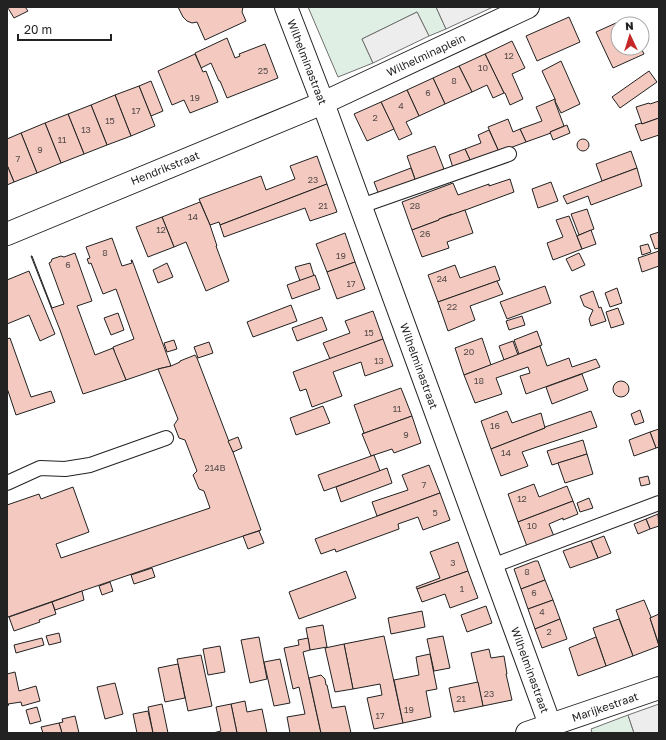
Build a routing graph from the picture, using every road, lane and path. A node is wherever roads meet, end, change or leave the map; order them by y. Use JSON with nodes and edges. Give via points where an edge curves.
{"nodes":[{"id":1,"x":286,"y":7,"type":"edge"},
{"id":2,"x":528,"y":7,"type":"edge"},
{"id":3,"x":323,"y":103,"type":"junction"},
{"id":4,"x":510,"y":154,"type":"dead end"},
{"id":5,"x":361,"y":206,"type":"junction"},
{"id":6,"x":7,"y":234,"type":"edge"},
{"id":7,"x":166,"y":438,"type":"dead end"},
{"id":8,"x":7,"y":483,"type":"edge"},
{"id":9,"x":659,"y":503,"type":"edge"},
{"id":10,"x":492,"y":566,"type":"junction"},
{"id":11,"x":659,"y":688,"type":"edge"},
{"id":12,"x":552,"y":729,"type":"edge"},
{"id":13,"x":526,"y":733,"type":"edge"}],
"edges":[{"from":1,"to":3,"type":"street","name":"Wilhelminastraat"},
{"from":2,"to":3,"type":"street","name":"Wilhelminaplein"},
{"from":3,"to":5,"type":"street","name":"Wilhelminastraat"},
{"from":3,"to":6,"type":"street","name":"Hendrikstraat"},
{"from":4,"to":5,"type":"lane"},
{"from":5,"to":10,"type":"street","name":"Wilhelminastraat"},
{"from":7,"to":8,"type":"lane","via":[[90,465],[65,469],[40,468]]},
{"from":9,"to":10,"type":"lane"},
{"from":10,"to":12,"type":"street","name":"Wilhelminastraat"},
{"from":11,"to":12,"type":"street","name":"Marijkestraat"},
{"from":12,"to":13,"type":"street","name":"Marijkestraat"}]}
